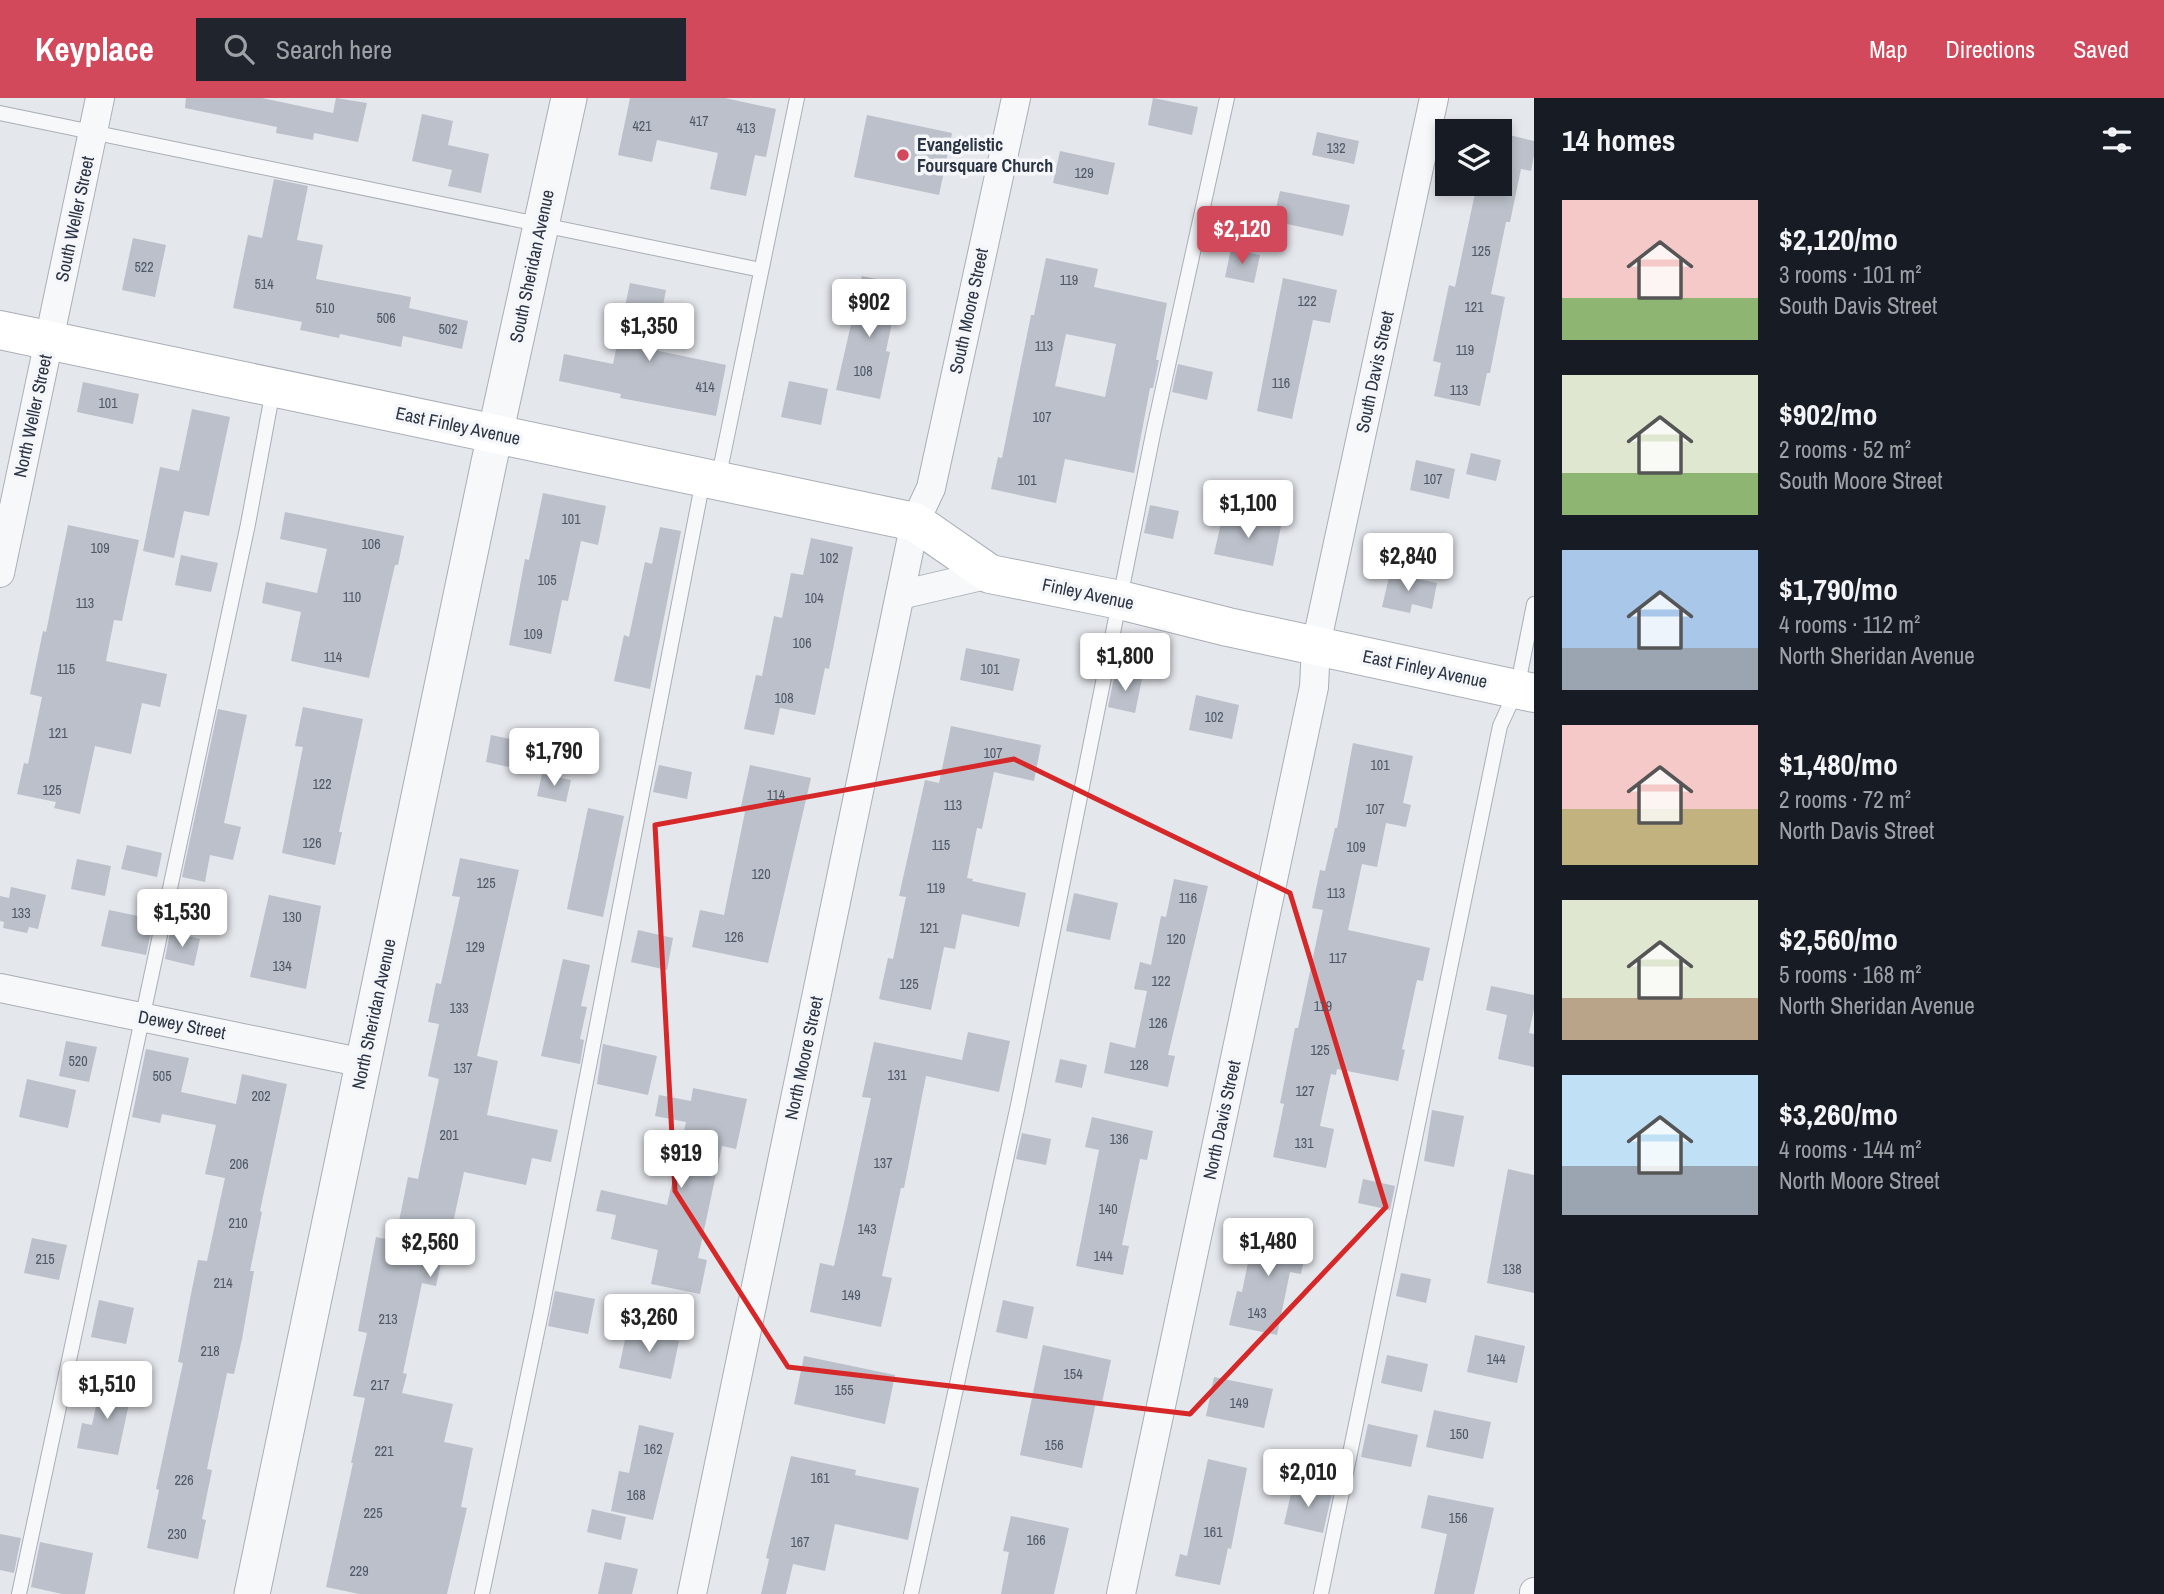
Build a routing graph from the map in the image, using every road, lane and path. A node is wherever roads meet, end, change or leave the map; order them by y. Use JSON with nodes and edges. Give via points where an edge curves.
{"nodes":[{"id":1,"x":100,"y":98,"type":"edge"},
{"id":2,"x":569,"y":98,"type":"edge"},
{"id":3,"x":797,"y":98,"type":"edge"},
{"id":4,"x":1227,"y":98,"type":"edge"},
{"id":5,"x":1434,"y":98,"type":"edge"},
{"id":6,"x":1013,"y":99,"type":"edge"},
{"id":7,"x":0,"y":113,"type":"edge"},
{"id":8,"x":93,"y":132,"type":"junction"},
{"id":9,"x":541,"y":225,"type":"junction"},
{"id":10,"x":761,"y":270,"type":"junction"},
{"id":11,"x":0,"y":330,"type":"edge"},
{"id":12,"x":49,"y":340,"type":"junction"},
{"id":13,"x":273,"y":387,"type":"junction"},
{"id":14,"x":495,"y":434,"type":"junction"},
{"id":15,"x":710,"y":479,"type":"junction"},
{"id":16,"x":915,"y":522,"type":"junction"},
{"id":17,"x":0,"y":573,"type":"edge"},
{"id":18,"x":990,"y":574,"type":"junction"},
{"id":19,"x":900,"y":595,"type":"junction"},
{"id":20,"x":1120,"y":600,"type":"junction"},
{"id":21,"x":1534,"y":604,"type":"edge"},
{"id":22,"x":1315,"y":645,"type":"junction"},
{"id":23,"x":1525,"y":691,"type":"edge"},
{"id":24,"x":0,"y":988,"type":"edge"},
{"id":25,"x":141,"y":1017,"type":"junction"},
{"id":26,"x":364,"y":1063,"type":"junction"},
{"id":27,"x":19,"y":1594,"type":"edge"},
{"id":28,"x":252,"y":1594,"type":"edge"},
{"id":29,"x":482,"y":1594,"type":"edge"},
{"id":30,"x":692,"y":1594,"type":"edge"},
{"id":31,"x":911,"y":1594,"type":"edge"},
{"id":32,"x":1121,"y":1594,"type":"edge"},
{"id":33,"x":1321,"y":1594,"type":"edge"}],
"edges":[{"from":1,"to":8,"type":"street","name":"South Weller Street"},
{"from":2,"to":9,"type":"street","name":"South Sheridan Avenue"},
{"from":3,"to":10,"type":"lane"},
{"from":4,"to":20,"type":"lane"},
{"from":5,"to":22,"type":"street","name":"South Davis Street"},
{"from":6,"to":16,"type":"street","name":"South Moore Street","via":[[931,488]]},
{"from":7,"to":8,"type":"lane"},
{"from":8,"to":9,"type":"lane"},
{"from":8,"to":12,"type":"street","name":"South Weller Street"},
{"from":9,"to":10,"type":"lane"},
{"from":9,"to":14,"type":"street","name":"South Sheridan Avenue"},
{"from":10,"to":15,"type":"lane"},
{"from":11,"to":12,"type":"main road","name":"East Finley Avenue"},
{"from":12,"to":13,"type":"main road","name":"East Finley Avenue"},
{"from":12,"to":17,"type":"street","name":"North Weller Street"},
{"from":13,"to":14,"type":"main road","name":"East Finley Avenue"},
{"from":13,"to":25,"type":"lane","via":[[244,544]]},
{"from":14,"to":15,"type":"main road","name":"East Finley Avenue"},
{"from":14,"to":26,"type":"street","name":"North Sheridan Avenue"},
{"from":15,"to":16,"type":"main road","name":"East Finley Avenue"},
{"from":15,"to":29,"type":"lane"},
{"from":16,"to":18,"type":"main road","name":"Finley Avenue"},
{"from":16,"to":19,"type":"street","name":"North Moore Street"},
{"from":18,"to":19,"type":"street"},
{"from":18,"to":20,"type":"main road","name":"Finley Avenue"},
{"from":19,"to":30,"type":"street","name":"North Moore Street"},
{"from":20,"to":22,"type":"main road","name":"Finley Avenue"},
{"from":20,"to":31,"type":"lane","via":[[1018,1105]]},
{"from":21,"to":23,"type":"lane"},
{"from":22,"to":23,"type":"main road","name":"East Finley Avenue"},
{"from":22,"to":32,"type":"street","name":"North Davis Street","via":[[1314,687]]},
{"from":23,"to":33,"type":"lane","via":[[1500,726]]},
{"from":24,"to":25,"type":"street","name":"Dewey Street"},
{"from":25,"to":26,"type":"street","name":"Dewey Street"},
{"from":25,"to":27,"type":"lane"},
{"from":26,"to":28,"type":"street","name":"North Sheridan Avenue"}]}
